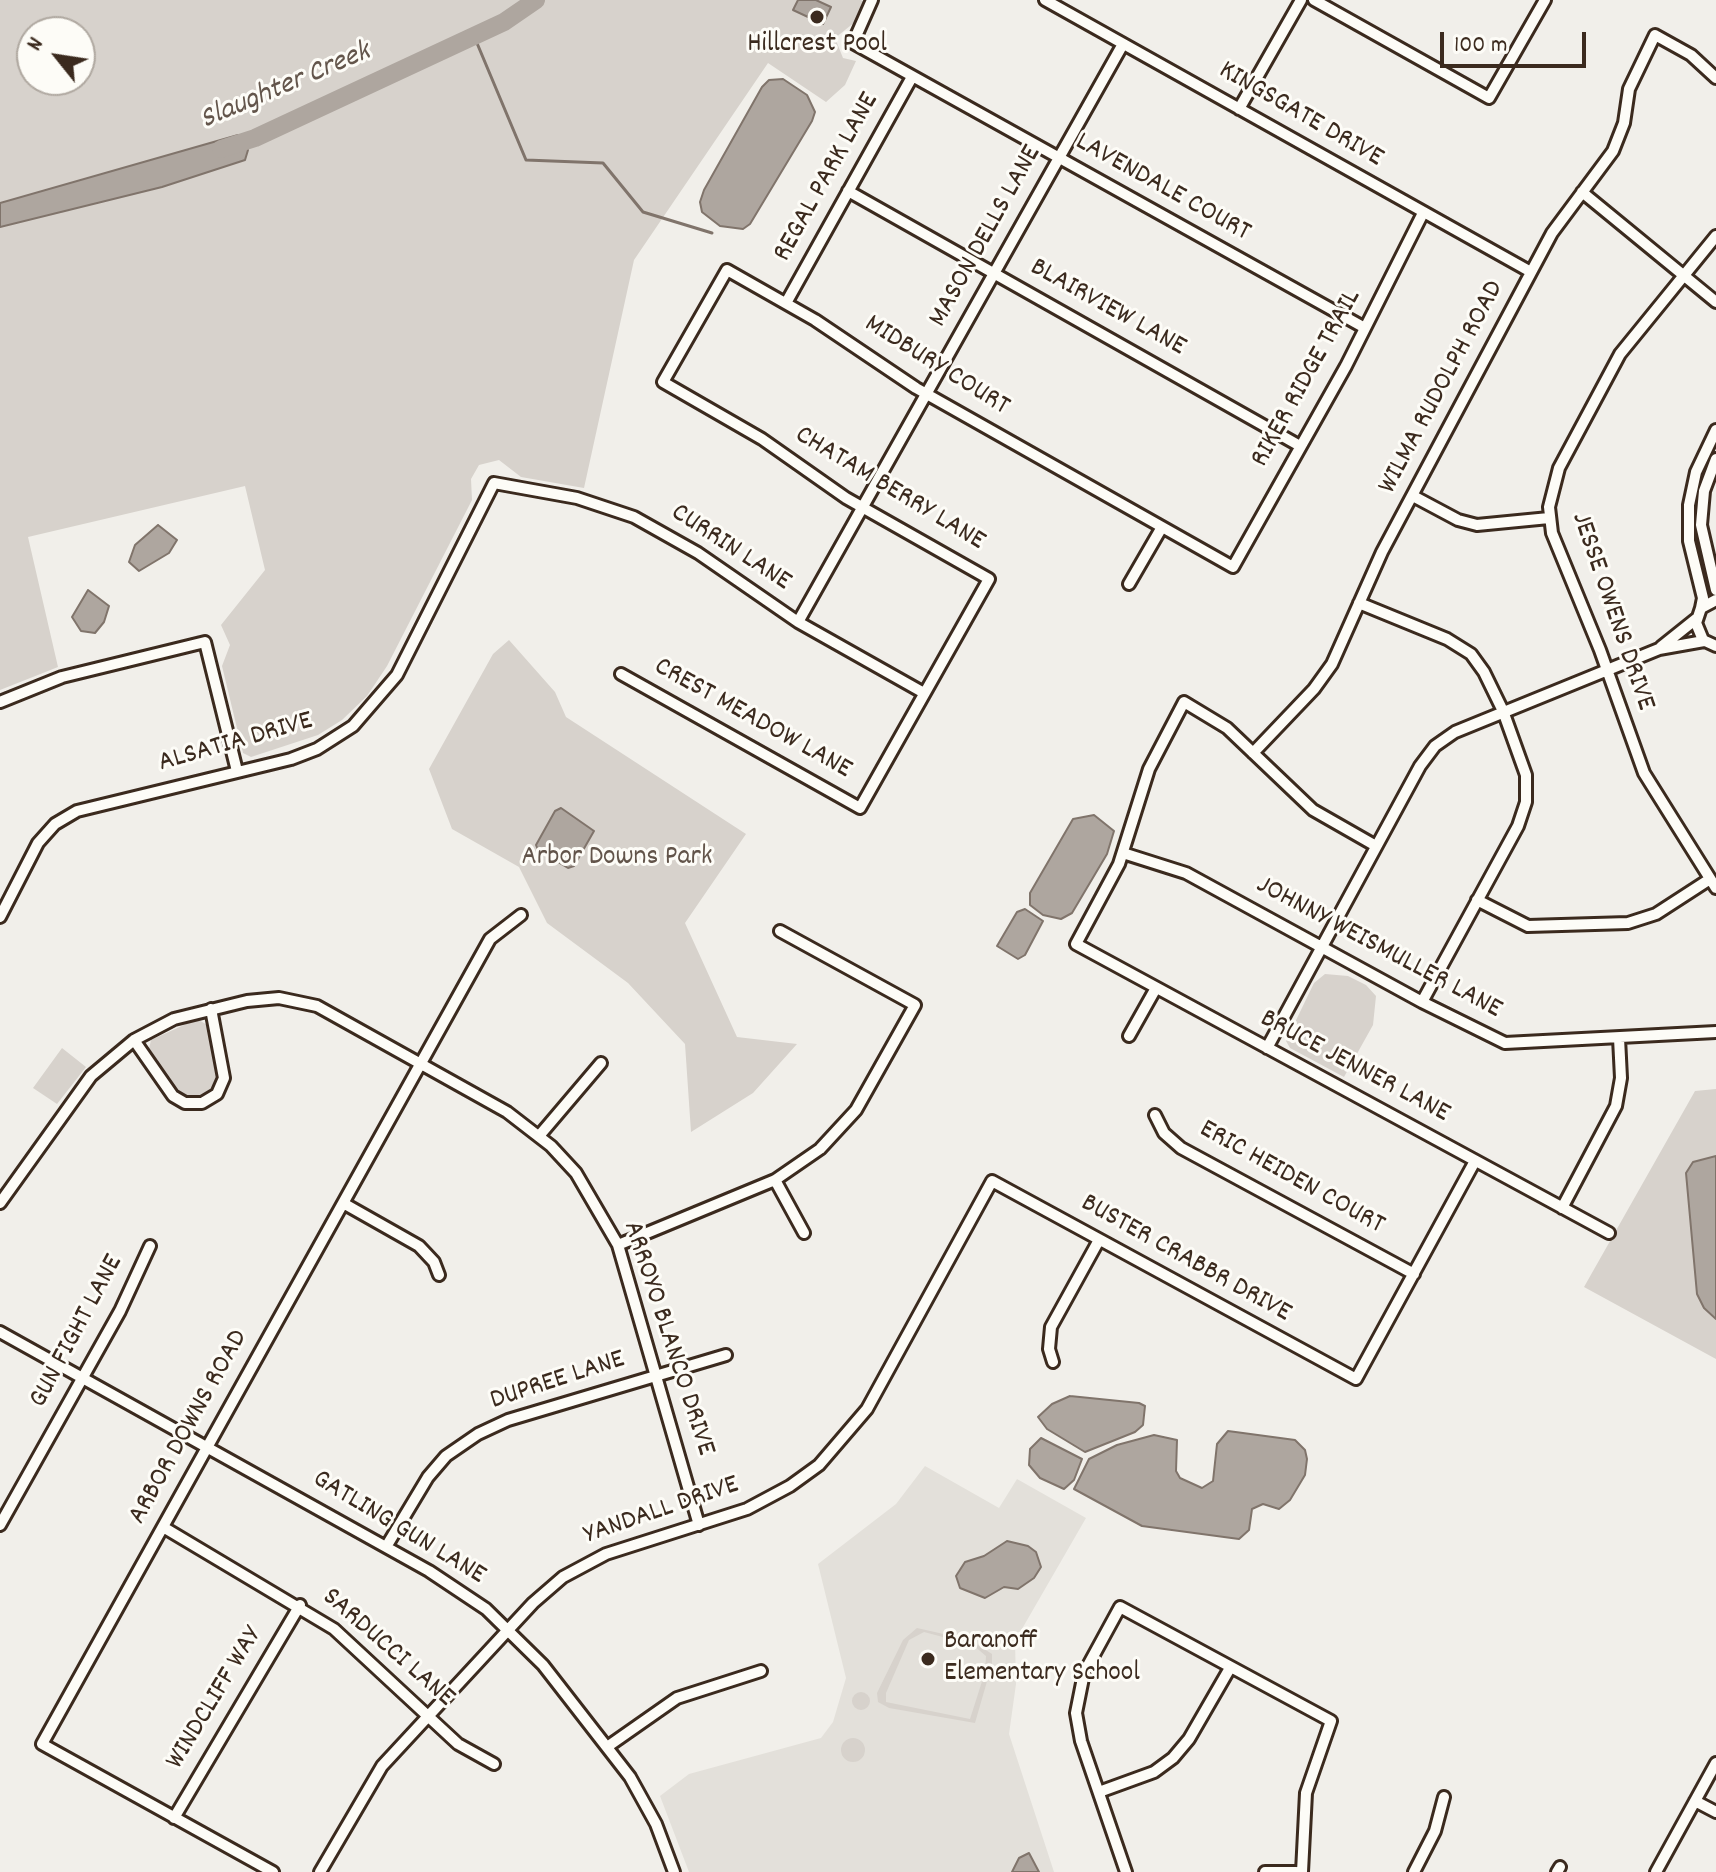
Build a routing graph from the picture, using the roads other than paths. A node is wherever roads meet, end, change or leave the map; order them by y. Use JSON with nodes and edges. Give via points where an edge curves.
{"nodes":[{"id":1,"x":872,"y":0,"type":"edge"},
{"id":2,"x":1045,"y":0,"type":"edge"},
{"id":3,"x":1301,"y":0,"type":"edge"},
{"id":4,"x":1314,"y":0,"type":"edge"},
{"id":5,"x":1545,"y":0,"type":"edge"},
{"id":6,"x":1123,"y":44,"type":"junction"},
{"id":7,"x":912,"y":77,"type":"junction"},
{"id":8,"x":1716,"y":78,"type":"edge"},
{"id":9,"x":1239,"y":109,"type":"junction"},
{"id":10,"x":1058,"y":159,"type":"junction"},
{"id":11,"x":848,"y":191,"type":"junction"},
{"id":12,"x":1582,"y":192,"type":"junction"},
{"id":13,"x":1423,"y":213,"type":"junction"},
{"id":14,"x":1716,"y":236,"type":"edge"},
{"id":15,"x":1531,"y":272,"type":"junction"},
{"id":16,"x":995,"y":273,"type":"junction"},
{"id":17,"x":1683,"y":276,"type":"junction"},
{"id":18,"x":1716,"y":302,"type":"edge"},
{"id":19,"x":786,"y":303,"type":"junction"},
{"id":20,"x":1365,"y":328,"type":"junction"},
{"id":21,"x":663,"y":382,"type":"joint"},
{"id":22,"x":927,"y":394,"type":"junction"},
{"id":23,"x":1716,"y":430,"type":"edge"},
{"id":24,"x":1300,"y":446,"type":"junction"},
{"id":25,"x":1716,"y":459,"type":"edge"},
{"id":26,"x":494,"y":483,"type":"joint"},
{"id":27,"x":1413,"y":496,"type":"junction"},
{"id":28,"x":862,"y":508,"type":"junction"},
{"id":29,"x":1549,"y":518,"type":"junction"},
{"id":30,"x":1162,"y":527,"type":"junction"},
{"id":31,"x":1233,"y":567,"type":"joint"},
{"id":32,"x":1129,"y":584,"type":"dead end"},
{"id":33,"x":1716,"y":590,"type":"edge"},
{"id":34,"x":1716,"y":600,"type":"edge"},
{"id":35,"x":1359,"y":603,"type":"junction"},
{"id":36,"x":1698,"y":614,"type":"junction"},
{"id":37,"x":798,"y":622,"type":"junction"},
{"id":38,"x":1713,"y":645,"type":"edge"},
{"id":39,"x":1659,"y":649,"type":"junction"},
{"id":40,"x":1608,"y":671,"type":"junction"},
{"id":41,"x":621,"y":674,"type":"dead end"},
{"id":42,"x":924,"y":693,"type":"junction"},
{"id":43,"x":0,"y":702,"type":"edge"},
{"id":44,"x":1503,"y":711,"type":"junction"},
{"id":45,"x":1253,"y":753,"type":"junction"},
{"id":46,"x":237,"y":771,"type":"junction"},
{"id":47,"x":860,"y":808,"type":"joint"},
{"id":48,"x":1376,"y":846,"type":"junction"},
{"id":49,"x":1123,"y":853,"type":"junction"},
{"id":50,"x":1713,"y":883,"type":"edge"},
{"id":51,"x":1477,"y":900,"type":"junction"},
{"id":52,"x":521,"y":915,"type":"dead end"},
{"id":53,"x":0,"y":917,"type":"edge"},
{"id":54,"x":780,"y":931,"type":"dead end"},
{"id":55,"x":1321,"y":947,"type":"junction"},
{"id":56,"x":1156,"y":988,"type":"junction"},
{"id":57,"x":1422,"y":1002,"type":"junction"},
{"id":58,"x":211,"y":1009,"type":"junction"},
{"id":59,"x":1716,"y":1032,"type":"edge"},
{"id":60,"x":1129,"y":1036,"type":"dead end"},
{"id":61,"x":1619,"y":1038,"type":"junction"},
{"id":62,"x":134,"y":1040,"type":"junction"},
{"id":63,"x":1267,"y":1048,"type":"junction"},
{"id":64,"x":421,"y":1063,"type":"junction"},
{"id":65,"x":601,"y":1063,"type":"dead end"},
{"id":66,"x":1155,"y":1115,"type":"dead end"},
{"id":67,"x":539,"y":1136,"type":"junction"},
{"id":68,"x":1475,"y":1161,"type":"junction"},
{"id":69,"x":775,"y":1180,"type":"junction"},
{"id":70,"x":992,"y":1181,"type":"joint"},
{"id":71,"x":0,"y":1203,"type":"edge"},
{"id":72,"x":343,"y":1203,"type":"junction"},
{"id":73,"x":1562,"y":1208,"type":"junction"},
{"id":74,"x":804,"y":1233,"type":"dead end"},
{"id":75,"x":1609,"y":1233,"type":"dead end"},
{"id":76,"x":1099,"y":1240,"type":"junction"},
{"id":77,"x":618,"y":1245,"type":"junction"},
{"id":78,"x":150,"y":1246,"type":"dead end"},
{"id":79,"x":1414,"y":1274,"type":"junction"},
{"id":80,"x":439,"y":1275,"type":"dead end"},
{"id":81,"x":0,"y":1332,"type":"edge"},
{"id":82,"x":726,"y":1355,"type":"dead end"},
{"id":83,"x":1053,"y":1362,"type":"dead end"},
{"id":84,"x":657,"y":1376,"type":"junction"},
{"id":85,"x":83,"y":1377,"type":"junction"},
{"id":86,"x":208,"y":1446,"type":"junction"},
{"id":87,"x":0,"y":1525,"type":"edge"},
{"id":88,"x":699,"y":1525,"type":"junction"},
{"id":89,"x":163,"y":1527,"type":"junction"},
{"id":90,"x":386,"y":1547,"type":"junction"},
{"id":91,"x":300,"y":1605,"type":"junction"},
{"id":92,"x":509,"y":1629,"type":"junction"},
{"id":93,"x":1230,"y":1668,"type":"junction"},
{"id":94,"x":761,"y":1671,"type":"dead end"},
{"id":95,"x":429,"y":1716,"type":"junction"},
{"id":96,"x":607,"y":1747,"type":"junction"},
{"id":97,"x":1716,"y":1763,"type":"edge"},
{"id":98,"x":494,"y":1764,"type":"dead end"},
{"id":99,"x":1099,"y":1792,"type":"junction"},
{"id":100,"x":1444,"y":1797,"type":"dead end"},
{"id":101,"x":1695,"y":1801,"type":"junction"},
{"id":102,"x":1716,"y":1812,"type":"edge"},
{"id":103,"x":174,"y":1818,"type":"junction"},
{"id":104,"x":273,"y":1872,"type":"edge"},
{"id":105,"x":320,"y":1872,"type":"edge"},
{"id":106,"x":674,"y":1872,"type":"edge"},
{"id":107,"x":1126,"y":1872,"type":"edge"},
{"id":108,"x":1265,"y":1872,"type":"edge"},
{"id":109,"x":1299,"y":1872,"type":"edge"},
{"id":110,"x":1414,"y":1872,"type":"edge"},
{"id":111,"x":1656,"y":1872,"type":"edge"}],
"edges":[{"from":1,"to":7,"type":"street","name":"LAVENDALE COURT","via":[[853,43]]},
{"from":2,"to":6,"type":"street","name":"KINGSGATE DRIVE"},
{"from":3,"to":9,"type":"street"},
{"from":4,"to":5,"type":"street","via":[[1489,98]]},
{"from":6,"to":9,"type":"street","name":"KINGSGATE DRIVE"},
{"from":6,"to":10,"type":"street","name":"MASON DELLS LANE"},
{"from":7,"to":10,"type":"street","name":"LAVENDALE COURT"},
{"from":7,"to":11,"type":"street","name":"REGAL PARK LANE"},
{"from":8,"to":12,"type":"street","name":"WILMA RUDOLPH ROAD","via":[[1691,55],[1655,35],[1629,89],[1621,137]]},
{"from":9,"to":13,"type":"street","name":"KINGSGATE DRIVE"},
{"from":10,"to":16,"type":"street","name":"MASON DELLS LANE"},
{"from":10,"to":20,"type":"street","name":"LAVENDALE COURT"},
{"from":11,"to":16,"type":"street","name":"BLAIRVIEW LANE"},
{"from":11,"to":19,"type":"street","name":"REGAL PARK LANE"},
{"from":12,"to":15,"type":"street","name":"WILMA RUDOLPH ROAD"},
{"from":12,"to":17,"type":"street"},
{"from":13,"to":15,"type":"street","name":"KINGSGATE DRIVE"},
{"from":13,"to":20,"type":"street","name":"RIKER RIDGE TRAIL"},
{"from":14,"to":17,"type":"street","name":"JESSE OWENS DRIVE"},
{"from":15,"to":27,"type":"street","name":"WILMA RUDOLPH ROAD"},
{"from":16,"to":22,"type":"street","name":"MASON DELLS LANE"},
{"from":16,"to":24,"type":"street","name":"BLAIRVIEW LANE"},
{"from":17,"to":18,"type":"street"},
{"from":17,"to":29,"type":"street","name":"JESSE OWENS DRIVE","via":[[1632,337],[1598,392],[1555,479]]},
{"from":19,"to":21,"type":"street","name":"MIDBURY COURT","via":[[727,270]]},
{"from":19,"to":22,"type":"street","name":"MIDBURY COURT"},
{"from":20,"to":24,"type":"street","name":"RIKER RIDGE TRAIL"},
{"from":21,"to":28,"type":"street","name":"CHATAM BERRY LANE","via":[[762,439]]},
{"from":22,"to":28,"type":"street","name":"MASON DELLS LANE"},
{"from":22,"to":30,"type":"street","name":"MIDBURY COURT"},
{"from":23,"to":36,"type":"street","via":[[1696,472],[1689,505],[1689,541],[1703,598]]},
{"from":24,"to":31,"type":"street","name":"RIKER RIDGE TRAIL"},
{"from":25,"to":33,"type":"street","via":[[1704,491],[1701,525]]},
{"from":26,"to":37,"type":"street","name":"CURRIN LANE","via":[[577,498],[634,517],[698,553]]},
{"from":26,"to":46,"type":"street","name":"ALSATIA DRIVE","via":[[397,675],[353,726],[297,757]]},
{"from":27,"to":29,"type":"street","via":[[1477,525]]},
{"from":27,"to":35,"type":"street","name":"WILMA RUDOLPH ROAD"},
{"from":28,"to":37,"type":"street","name":"MASON DELLS LANE"},
{"from":28,"to":42,"type":"street","name":"CHATAM BERRY LANE","via":[[989,579]]},
{"from":29,"to":40,"type":"street","name":"JESSE OWENS DRIVE"},
{"from":30,"to":31,"type":"street","name":"MIDBURY COURT"},
{"from":30,"to":32,"type":"street"},
{"from":34,"to":36,"type":"street"},
{"from":35,"to":44,"type":"street","via":[[1464,649],[1484,672]]},
{"from":35,"to":45,"type":"street","name":"WILMA RUDOLPH ROAD","via":[[1323,677]]},
{"from":36,"to":38,"type":"street","via":[[1697,631]]},
{"from":36,"to":39,"type":"street"},
{"from":37,"to":42,"type":"street","name":"CURRIN LANE"},
{"from":38,"to":39,"type":"street"},
{"from":39,"to":40,"type":"street"},
{"from":40,"to":44,"type":"street"},
{"from":40,"to":50,"type":"street","name":"JESSE OWENS DRIVE","via":[[1651,789]]},
{"from":41,"to":47,"type":"street","name":"CREST MEADOW LANE"},
{"from":42,"to":47,"type":"street","name":"CHATAM BERRY LANE"},
{"from":43,"to":46,"type":"street","via":[[38,684],[205,642]]},
{"from":44,"to":48,"type":"street","via":[[1435,746]]},
{"from":44,"to":51,"type":"street","via":[[1523,764],[1526,802]]},
{"from":45,"to":48,"type":"street","via":[[1313,810]]},
{"from":45,"to":49,"type":"street","via":[[1218,721],[1184,702],[1149,769]]},
{"from":46,"to":53,"type":"street","name":"ALSATIA DRIVE","via":[[67,816],[38,843]]},
{"from":48,"to":55,"type":"street"},
{"from":49,"to":55,"type":"street","name":"JOHNNY WEISMULLER LANE","via":[[1186,873]]},
{"from":49,"to":56,"type":"street","name":"BRUCE JENNER LANE","via":[[1076,944]]},
{"from":50,"to":51,"type":"street","via":[[1628,923],[1528,926]]},
{"from":51,"to":57,"type":"street"},
{"from":52,"to":64,"type":"street","name":"ARBOR DOWNS ROAD","via":[[490,939]]},
{"from":54,"to":69,"type":"street","via":[[915,1005],[846,1124]]},
{"from":55,"to":57,"type":"street","name":"JOHNNY WEISMULLER LANE"},
{"from":55,"to":63,"type":"street"},
{"from":56,"to":60,"type":"street"},
{"from":56,"to":63,"type":"street","name":"BRUCE JENNER LANE"},
{"from":57,"to":61,"type":"street","name":"JOHNNY WEISMULLER LANE","via":[[1505,1043]]},
{"from":58,"to":62,"type":"street","name":"ARROYO BLANCO DRIVE","via":[[174,1019]]},
{"from":58,"to":62,"type":"street","via":[[224,1078],[217,1094],[202,1103],[173,1096]]},
{"from":58,"to":64,"type":"street","name":"ARROYO BLANCO DRIVE","via":[[261,999],[297,1000],[334,1014]]},
{"from":59,"to":61,"type":"street","name":"JOHNNY WEISMULLER LANE"},
{"from":61,"to":73,"type":"street","via":[[1616,1106]]},
{"from":62,"to":71,"type":"street","name":"ARROYO BLANCO DRIVE","via":[[91,1076]]},
{"from":63,"to":68,"type":"street","name":"BRUCE JENNER LANE"},
{"from":64,"to":67,"type":"street","name":"ARROYO BLANCO DRIVE","via":[[489,1100]]},
{"from":64,"to":72,"type":"street","name":"ARBOR DOWNS ROAD"},
{"from":65,"to":67,"type":"street"},
{"from":66,"to":79,"type":"street","name":"ERIC HEIDEN COURT","via":[[1164,1133],[1181,1148]]},
{"from":67,"to":77,"type":"street","name":"ARROYO BLANCO DRIVE","via":[[588,1190]]},
{"from":68,"to":73,"type":"street","name":"BRUCE JENNER LANE"},
{"from":68,"to":79,"type":"street"},
{"from":69,"to":74,"type":"street"},
{"from":69,"to":77,"type":"street"},
{"from":70,"to":76,"type":"street","name":"BUSTER CRABBR DRIVE"},
{"from":70,"to":88,"type":"street","name":"YANDALL DRIVE","via":[[875,1395],[842,1441],[805,1476],[768,1500]]},
{"from":72,"to":80,"type":"street","via":[[419,1246]]},
{"from":72,"to":86,"type":"street","name":"ARBOR DOWNS ROAD"},
{"from":73,"to":75,"type":"street","name":"BRUCE JENNER LANE"},
{"from":76,"to":79,"type":"street","name":"BUSTER CRABBR DRIVE","via":[[1356,1379]]},
{"from":76,"to":83,"type":"street","via":[[1051,1327]]},
{"from":77,"to":84,"type":"street","name":"ARROYO BLANCO DRIVE"},
{"from":78,"to":85,"type":"street","name":"GUN FIGHT LANE"},
{"from":81,"to":85,"type":"street","name":"GATLING GUN LANE"},
{"from":82,"to":84,"type":"street","name":"DUPREE LANE"},
{"from":84,"to":88,"type":"street","name":"ARROYO BLANCO DRIVE"},
{"from":84,"to":90,"type":"street","name":"DUPREE LANE","via":[[508,1420],[462,1444],[413,1497]]},
{"from":85,"to":86,"type":"street","name":"GATLING GUN LANE"},
{"from":85,"to":87,"type":"street","name":"GUN FIGHT LANE"},
{"from":86,"to":89,"type":"street","name":"ARBOR DOWNS ROAD"},
{"from":86,"to":90,"type":"street","name":"GATLING GUN LANE"},
{"from":88,"to":92,"type":"street","name":"YANDALL DRIVE","via":[[585,1564],[542,1595]]},
{"from":89,"to":91,"type":"street","name":"SARDUCCI LANE"},
{"from":89,"to":103,"type":"street","name":"ARBOR DOWNS ROAD","via":[[42,1744]]},
{"from":90,"to":92,"type":"street","name":"GATLING GUN LANE","via":[[465,1593]]},
{"from":91,"to":95,"type":"street","name":"SARDUCCI LANE","via":[[352,1643]]},
{"from":91,"to":103,"type":"street","name":"WINDCLIFF WAY"},
{"from":92,"to":95,"type":"street","name":"YANDALL DRIVE"},
{"from":92,"to":96,"type":"street","name":"GATLING GUN LANE"},
{"from":93,"to":99,"type":"street","via":[[1173,1758],[1154,1772]]},
{"from":93,"to":99,"type":"street","via":[[1120,1607],[1084,1673],[1077,1704],[1081,1741]]},
{"from":93,"to":109,"type":"street","via":[[1331,1721],[1306,1793]]},
{"from":94,"to":96,"type":"street","via":[[677,1698]]},
{"from":95,"to":98,"type":"street","name":"SARDUCCI LANE","via":[[468,1751]]},
{"from":95,"to":105,"type":"street","name":"YANDALL DRIVE","via":[[367,1787]]},
{"from":96,"to":106,"type":"street","name":"GATLING GUN LANE","via":[[645,1802]]},
{"from":97,"to":101,"type":"street"},
{"from":99,"to":107,"type":"street"},
{"from":100,"to":110,"type":"street","via":[[1435,1831]]},
{"from":101,"to":102,"type":"street"},
{"from":101,"to":111,"type":"street"},
{"from":103,"to":104,"type":"street","name":"ARBOR DOWNS ROAD"},
{"from":108,"to":109,"type":"street"}]}
